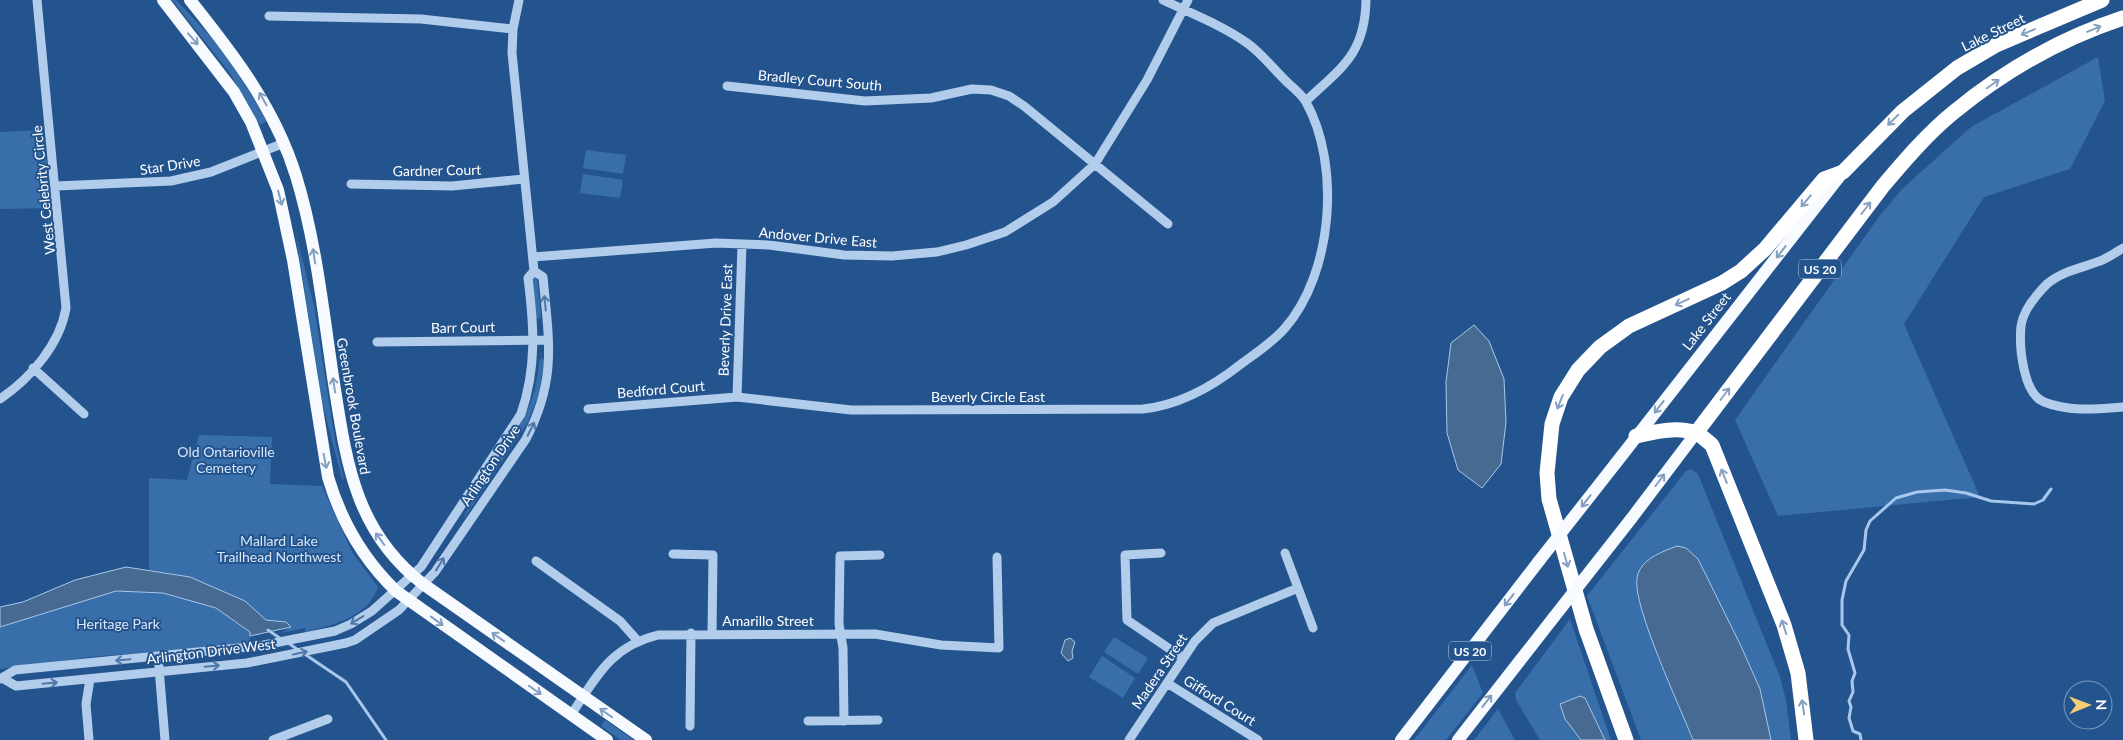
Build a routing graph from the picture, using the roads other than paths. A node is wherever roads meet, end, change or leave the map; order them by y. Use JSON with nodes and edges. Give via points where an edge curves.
{"nodes":[{"id":1,"x":37,"y":0,"type":"edge"},
{"id":2,"x":163,"y":0,"type":"edge"},
{"id":3,"x":190,"y":0,"type":"edge"},
{"id":4,"x":519,"y":0,"type":"edge"},
{"id":5,"x":1162,"y":0,"type":"edge"},
{"id":6,"x":1188,"y":0,"type":"edge"},
{"id":7,"x":1366,"y":0,"type":"edge"},
{"id":8,"x":2102,"y":0,"type":"edge"},
{"id":9,"x":1183,"y":10,"type":"junction"},
{"id":10,"x":269,"y":16,"type":"dead end"},
{"id":11,"x":2123,"y":18,"type":"edge"},
{"id":12,"x":513,"y":29,"type":"junction"},
{"id":13,"x":727,"y":86,"type":"dead end"},
{"id":14,"x":1306,"y":101,"type":"junction"},
{"id":15,"x":284,"y":142,"type":"junction"},
{"id":16,"x":264,"y":152,"type":"junction"},
{"id":17,"x":1095,"y":164,"type":"junction"},
{"id":18,"x":1843,"y":172,"type":"junction"},
{"id":19,"x":524,"y":179,"type":"junction"},
{"id":20,"x":351,"y":184,"type":"dead end"},
{"id":21,"x":56,"y":186,"type":"junction"},
{"id":22,"x":1168,"y":224,"type":"dead end"},
{"id":23,"x":742,"y":244,"type":"junction"},
{"id":24,"x":2123,"y":248,"type":"edge"},
{"id":25,"x":533,"y":257,"type":"junction"},
{"id":26,"x":534,"y":271,"type":"junction"},
{"id":27,"x":533,"y":340,"type":"junction"},
{"id":28,"x":548,"y":340,"type":"junction"},
{"id":29,"x":377,"y":342,"type":"dead end"},
{"id":30,"x":33,"y":368,"type":"junction"},
{"id":31,"x":737,"y":397,"type":"junction"},
{"id":32,"x":0,"y":399,"type":"edge"},
{"id":33,"x":2123,"y":407,"type":"edge"},
{"id":34,"x":588,"y":409,"type":"dead end"},
{"id":35,"x":84,"y":414,"type":"dead end"},
{"id":36,"x":1696,"y":433,"type":"junction"},
{"id":37,"x":1636,"y":436,"type":"junction"},
{"id":38,"x":1161,"y":553,"type":"dead end"},
{"id":39,"x":1285,"y":553,"type":"dead end"},
{"id":40,"x":673,"y":554,"type":"dead end"},
{"id":41,"x":880,"y":555,"type":"dead end"},
{"id":42,"x":997,"y":557,"type":"dead end"},
{"id":43,"x":536,"y":561,"type":"dead end"},
{"id":44,"x":412,"y":575,"type":"junction"},
{"id":45,"x":423,"y":584,"type":"junction"},
{"id":46,"x":1298,"y":588,"type":"junction"},
{"id":47,"x":396,"y":591,"type":"junction"},
{"id":48,"x":408,"y":600,"type":"junction"},
{"id":49,"x":1313,"y":628,"type":"dead end"},
{"id":50,"x":691,"y":633,"type":"junction"},
{"id":51,"x":712,"y":634,"type":"junction"},
{"id":52,"x":841,"y":634,"type":"junction"},
{"id":53,"x":637,"y":640,"type":"junction"},
{"id":54,"x":158,"y":656,"type":"junction"},
{"id":55,"x":1183,"y":658,"type":"junction"},
{"id":56,"x":159,"y":672,"type":"junction"},
{"id":57,"x":2,"y":679,"type":"edge"},
{"id":58,"x":90,"y":679,"type":"junction"},
{"id":59,"x":1167,"y":683,"type":"junction"},
{"id":60,"x":583,"y":697,"type":"junction"},
{"id":61,"x":571,"y":715,"type":"junction"},
{"id":62,"x":328,"y":718,"type":"dead end"},
{"id":63,"x":878,"y":720,"type":"dead end"},
{"id":64,"x":808,"y":721,"type":"dead end"},
{"id":65,"x":844,"y":721,"type":"junction"},
{"id":66,"x":690,"y":726,"type":"dead end"},
{"id":67,"x":89,"y":740,"type":"edge"},
{"id":68,"x":165,"y":740,"type":"edge"},
{"id":69,"x":273,"y":740,"type":"edge"},
{"id":70,"x":607,"y":740,"type":"edge"},
{"id":71,"x":646,"y":740,"type":"edge"},
{"id":72,"x":1129,"y":740,"type":"edge"},
{"id":73,"x":1258,"y":740,"type":"edge"},
{"id":74,"x":1401,"y":740,"type":"edge"},
{"id":75,"x":1458,"y":740,"type":"edge"},
{"id":76,"x":1626,"y":740,"type":"edge"},
{"id":77,"x":1806,"y":740,"type":"edge"}],
"edges":[{"from":1,"to":21,"type":"street","name":"West Celebrity Circle"},
{"from":2,"to":16,"type":"main road","one_way":true,"via":[[234,92]]},
{"from":15,"to":3,"type":"main road","name":"Greenbrook Boulevard","one_way":true,"via":[[245,70]]},
{"from":4,"to":12,"type":"street","name":"Arlington Drive"},
{"from":5,"to":9,"type":"street"},
{"from":6,"to":9,"type":"street","name":"Andover Drive East"},
{"from":7,"to":14,"type":"street","via":[[1363,31],[1351,59]]},
{"from":8,"to":18,"type":"highway","name":"Lake Street","number":"US 20","one_way":true,"via":[[1996,45],[1957,68],[1903,111]]},
{"from":9,"to":14,"type":"street","via":[[1248,43]]},
{"from":9,"to":17,"type":"street","name":"Andover Drive East","via":[[1147,80]]},
{"from":10,"to":12,"type":"street","via":[[421,19]]},
{"from":36,"to":11,"type":"highway","number":"US 20","one_way":true,"via":[[1883,186],[1953,112],[2030,59],[2064,41]]},
{"from":12,"to":19,"type":"street","name":"Arlington Drive","via":[[512,53]]},
{"from":13,"to":17,"type":"street","name":"Bradley Court South","via":[[865,100],[931,98],[972,89],[991,90],[1024,106]]},
{"from":14,"to":31,"type":"street","name":"Beverly Circle East","via":[[1324,151],[1329,190],[1327,221],[1316,268],[1304,298],[1285,328],[1231,372],[1187,398],[1143,410],[851,410]]},
{"from":15,"to":16,"type":"street","name":"Star Drive"},
{"from":44,"to":15,"type":"main road","name":"Greenbrook Boulevard","one_way":true,"via":[[400,565],[375,532],[351,478],[307,215]]},
{"from":16,"to":21,"type":"street","name":"Star Drive","via":[[211,172],[171,181]]},
{"from":16,"to":47,"type":"main road","one_way":true,"via":[[286,222],[323,453],[334,496],[349,532]]},
{"from":17,"to":22,"type":"street","name":"Bradley Court South"},
{"from":17,"to":23,"type":"street","name":"Andover Drive East","via":[[1030,218],[1005,232],[966,246],[921,254],[876,256]]},
{"from":18,"to":37,"type":"main road","name":"Lake Street","number":"US 20","one_way":true},
{"from":18,"to":76,"type":"highway","one_way":true,"via":[[1824,179],[1765,249],[1741,270],[1722,283],[1629,326],[1600,347],[1578,370],[1561,397],[1552,424],[1548,453],[1549,499],[1586,629]]},
{"from":19,"to":20,"type":"street","name":"Gardner Court","via":[[452,186]]},
{"from":19,"to":25,"type":"street","name":"Arlington Drive"},
{"from":21,"to":30,"type":"street","name":"West Celebrity Circle","via":[[66,308],[56,339]]},
{"from":23,"to":25,"type":"street","name":"Andover Drive East","via":[[674,245]]},
{"from":23,"to":31,"type":"street","name":"Beverly Drive East"},
{"from":24,"to":33,"type":"street","via":[[2101,261],[2071,270],[2048,284],[2027,309],[2021,325],[2024,368],[2030,391],[2042,402],[2076,410]]},
{"from":25,"to":26,"type":"street","name":"Arlington Drive"},
{"from":26,"to":27,"type":"street","name":"Arlington Drive","via":[[528,278]]},
{"from":28,"to":26,"type":"street","name":"Arlington Drive","one_way":true,"via":[[543,277]]},
{"from":27,"to":28,"type":"street","name":"Barr Court"},
{"from":27,"to":29,"type":"street","name":"Barr Court"},
{"from":27,"to":44,"type":"street","name":"Arlington Drive","via":[[529,390],[521,414],[421,567]]},
{"from":45,"to":28,"type":"street","name":"Arlington Drive","one_way":true,"via":[[435,572],[526,439],[547,383]]},
{"from":30,"to":32,"type":"street","name":"West Celebrity Circle"},
{"from":30,"to":35,"type":"street"},
{"from":31,"to":34,"type":"street","name":"Bedford Court"},
{"from":36,"to":37,"type":"highway","via":[[1657,431]]},
{"from":75,"to":36,"type":"main road","number":"US 20","one_way":true,"bridge":true},
{"from":77,"to":36,"type":"highway","one_way":true,"via":[[1798,673],[1784,625],[1712,445]]},
{"from":37,"to":74,"type":"main road","name":"Lake Street","number":"US 20","one_way":true,"bridge":true},
{"from":38,"to":55,"type":"street","via":[[1125,555],[1127,620]]},
{"from":39,"to":46,"type":"street"},
{"from":40,"to":51,"type":"street","via":[[713,555]]},
{"from":41,"to":52,"type":"street","via":[[840,556]]},
{"from":42,"to":52,"type":"street","name":"Amarillo Street","via":[[999,648],[941,645],[875,634]]},
{"from":43,"to":53,"type":"street","via":[[620,621]]},
{"from":44,"to":45,"type":"main road","name":"Greenbrook Boulevard"},
{"from":44,"to":47,"type":"street","name":"Arlington Drive"},
{"from":45,"to":48,"type":"street","name":"Arlington Drive"},
{"from":60,"to":45,"type":"main road","name":"Greenbrook Boulevard","one_way":true},
{"from":46,"to":49,"type":"street"},
{"from":46,"to":55,"type":"street","name":"Madera Street","via":[[1213,623],[1194,641]]},
{"from":47,"to":48,"type":"main road"},
{"from":47,"to":54,"type":"street","name":"Arlington Drive West","one_way":true,"via":[[351,624],[335,631],[259,646]]},
{"from":56,"to":48,"type":"street","name":"Arlington Drive West","one_way":true,"via":[[248,663],[355,640],[399,610]]},
{"from":48,"to":61,"type":"main road","one_way":true},
{"from":50,"to":51,"type":"street","name":"Amarillo Street"},
{"from":50,"to":53,"type":"street","name":"Amarillo Street"},
{"from":50,"to":66,"type":"street"},
{"from":51,"to":52,"type":"street","name":"Amarillo Street"},
{"from":52,"to":65,"type":"street"},
{"from":53,"to":60,"type":"street","name":"Amarillo Street","via":[[607,664]]},
{"from":54,"to":56,"type":"street"},
{"from":54,"to":57,"type":"street","name":"Arlington Drive West","one_way":true,"via":[[15,670]]},
{"from":55,"to":59,"type":"street","name":"Madera Street"},
{"from":56,"to":58,"type":"street","name":"Arlington Drive West"},
{"from":56,"to":68,"type":"street"},
{"from":57,"to":58,"type":"street","name":"Arlington Drive West","one_way":true,"via":[[16,686]]},
{"from":58,"to":67,"type":"street","via":[[86,704]]},
{"from":59,"to":72,"type":"street","name":"Madera Street"},
{"from":59,"to":73,"type":"street","name":"Gifford Court"},
{"from":60,"to":61,"type":"street","name":"Amarillo Street"},
{"from":71,"to":60,"type":"main road","name":"Greenbrook Boulevard","one_way":true},
{"from":61,"to":70,"type":"main road"},
{"from":62,"to":69,"type":"street"},
{"from":63,"to":65,"type":"street"},
{"from":64,"to":65,"type":"street"}]}
